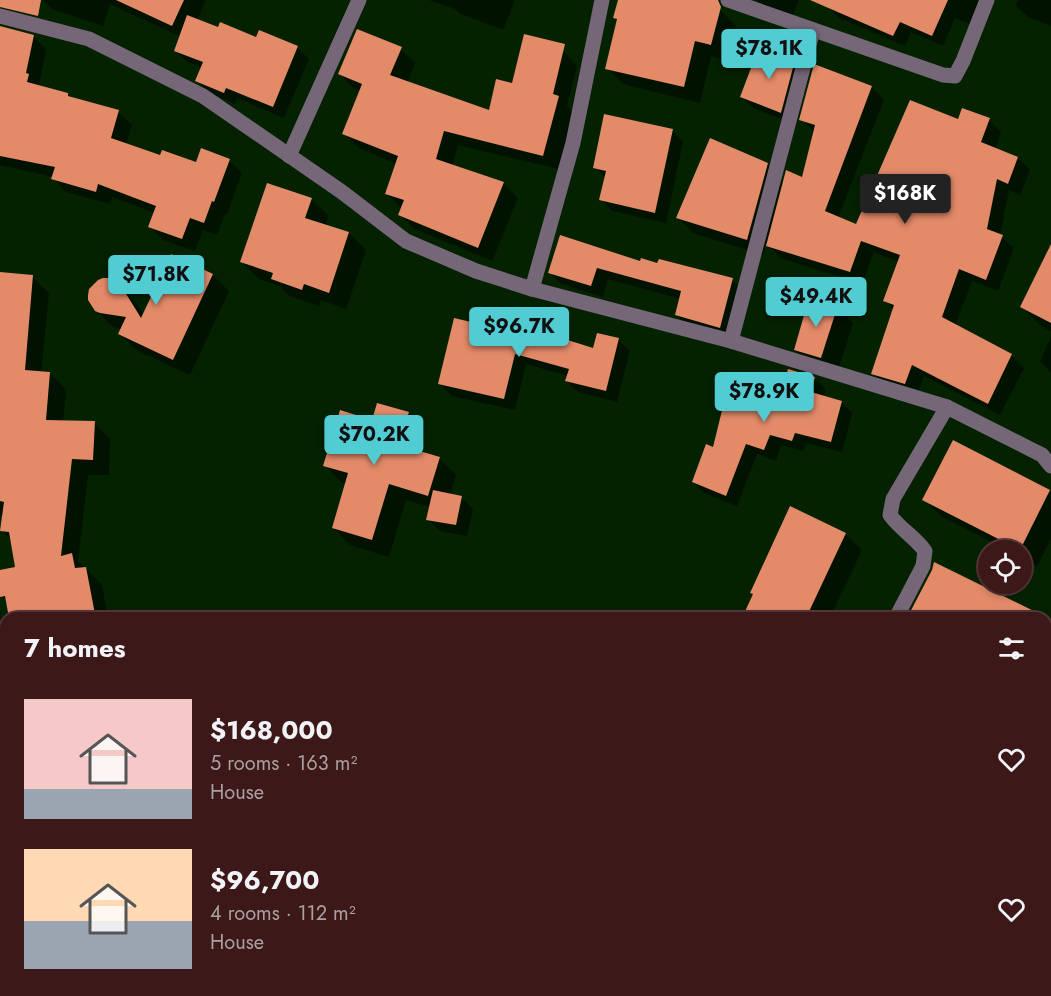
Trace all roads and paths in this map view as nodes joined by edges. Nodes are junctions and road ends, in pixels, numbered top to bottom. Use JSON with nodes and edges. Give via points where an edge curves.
{"nodes":[{"id":1,"x":359,"y":0,"type":"edge"},
{"id":2,"x":602,"y":0,"type":"edge"},
{"id":3,"x":728,"y":0,"type":"edge"},
{"id":4,"x":987,"y":0,"type":"edge"},
{"id":5,"x":0,"y":16,"type":"edge"},
{"id":6,"x":813,"y":30,"type":"junction"},
{"id":7,"x":289,"y":156,"type":"junction"},
{"id":8,"x":532,"y":289,"type":"junction"},
{"id":9,"x":731,"y":341,"type":"junction"},
{"id":10,"x":947,"y":407,"type":"junction"},
{"id":11,"x":1051,"y":466,"type":"edge"},
{"id":12,"x":899,"y":612,"type":"edge"}],
"edges":[{"from":1,"to":7,"type":"street"},
{"from":2,"to":8,"type":"street","via":[[573,143]]},
{"from":3,"to":6,"type":"street"},
{"from":4,"to":6,"type":"street","via":[[955,76]]},
{"from":5,"to":7,"type":"street","via":[[88,39],[203,96]]},
{"from":6,"to":9,"type":"street"},
{"from":7,"to":8,"type":"street","via":[[406,240],[476,271]]},
{"from":8,"to":9,"type":"street"},
{"from":9,"to":10,"type":"street"},
{"from":10,"to":11,"type":"street","via":[[1042,455]]},
{"from":10,"to":12,"type":"street","via":[[893,499],[890,515],[925,552],[923,566]]}]}
